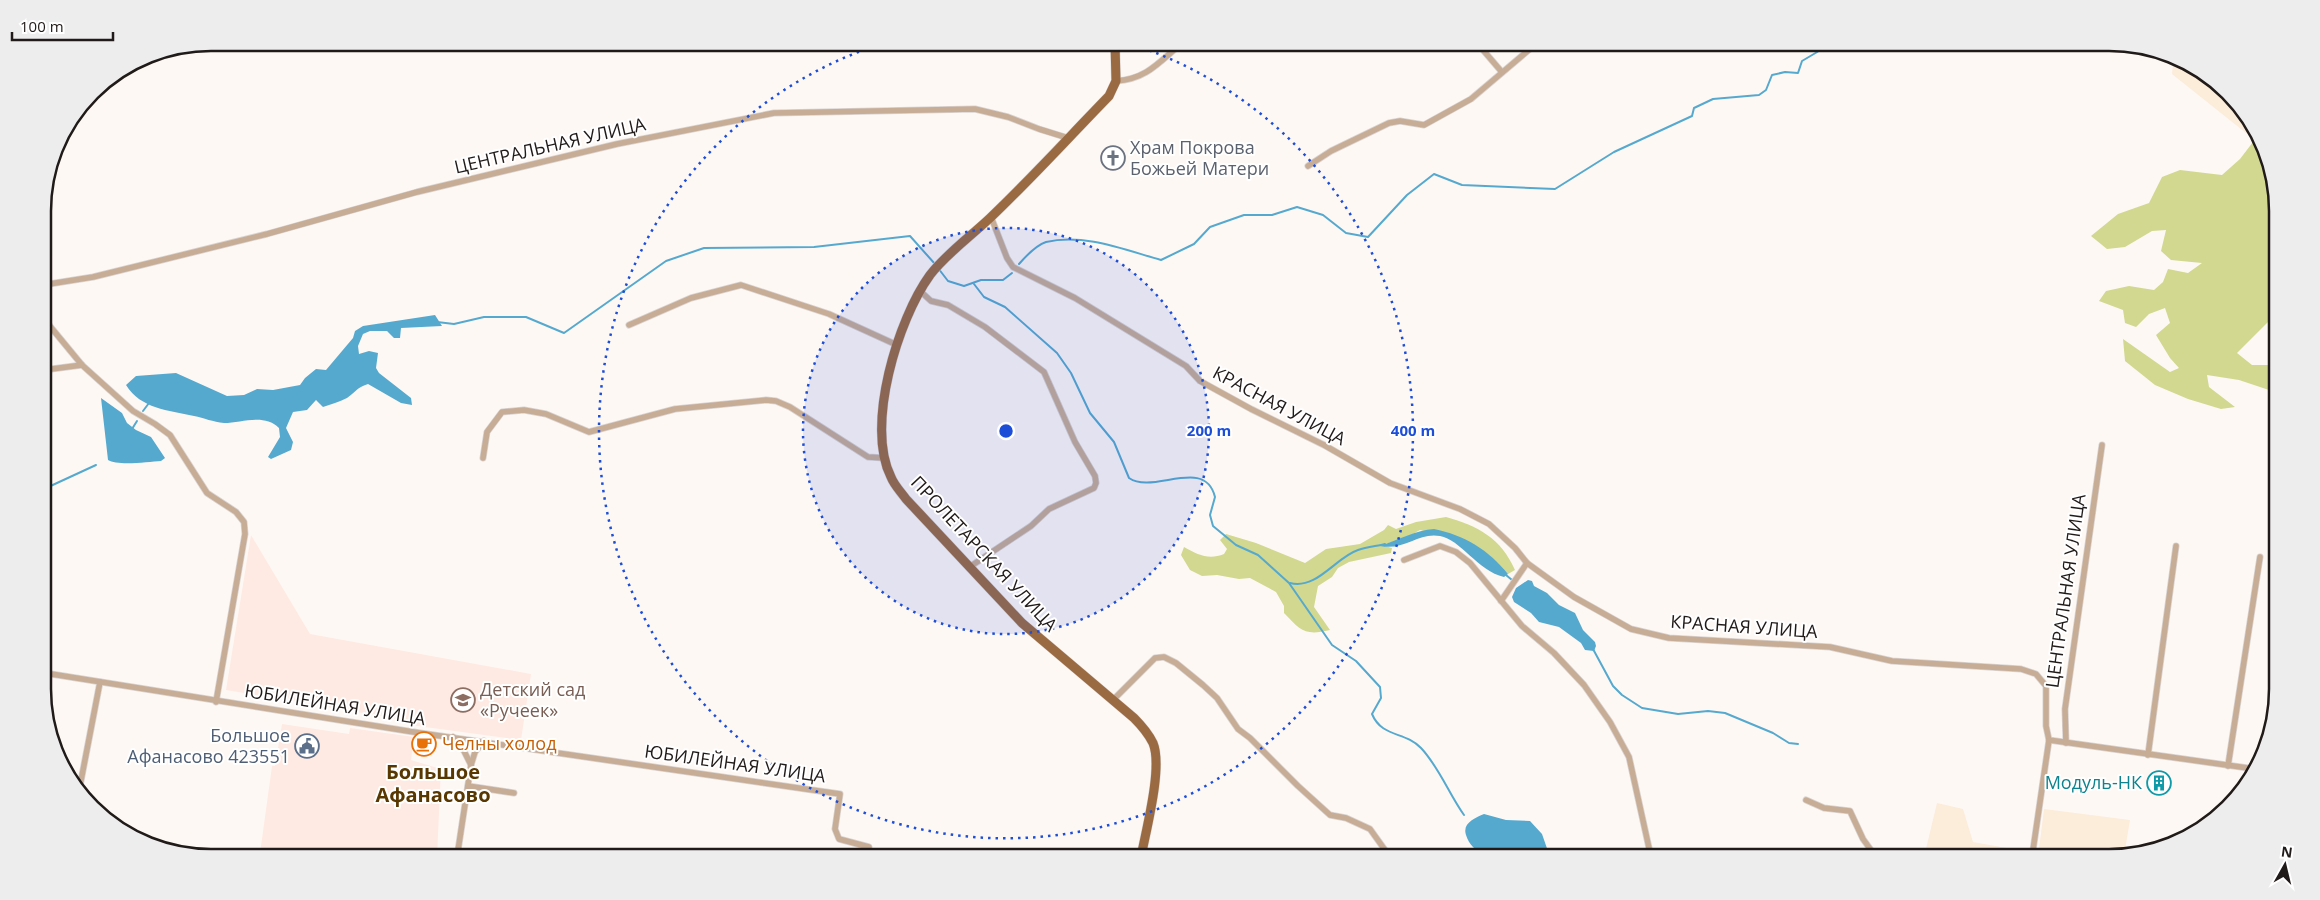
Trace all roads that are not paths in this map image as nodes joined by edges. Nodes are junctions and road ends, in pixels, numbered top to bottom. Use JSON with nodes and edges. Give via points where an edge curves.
{"nodes":[{"id":1,"x":1115,"y":51,"type":"edge"},
{"id":2,"x":1171,"y":51,"type":"edge"},
{"id":3,"x":1485,"y":51,"type":"edge"},
{"id":4,"x":1526,"y":51,"type":"edge"},
{"id":5,"x":1502,"y":71,"type":"junction"},
{"id":6,"x":1116,"y":81,"type":"junction"},
{"id":7,"x":1068,"y":138,"type":"junction"},
{"id":8,"x":1308,"y":166,"type":"dead end"},
{"id":9,"x":991,"y":217,"type":"junction"},
{"id":10,"x":52,"y":284,"type":"edge"},
{"id":11,"x":919,"y":290,"type":"junction"},
{"id":12,"x":629,"y":325,"type":"dead end"},
{"id":13,"x":52,"y":331,"type":"edge"},
{"id":14,"x":897,"y":345,"type":"junction"},
{"id":15,"x":73,"y":355,"type":"junction"},
{"id":16,"x":82,"y":365,"type":"junction"},
{"id":17,"x":65,"y":368,"type":"junction"},
{"id":18,"x":52,"y":369,"type":"edge"},
{"id":19,"x":2102,"y":445,"type":"dead end"},
{"id":20,"x":483,"y":458,"type":"dead end"},
{"id":21,"x":885,"y":458,"type":"junction"},
{"id":22,"x":2176,"y":546,"type":"dead end"},
{"id":23,"x":2260,"y":557,"type":"dead end"},
{"id":24,"x":1404,"y":560,"type":"dead end"},
{"id":25,"x":1527,"y":563,"type":"junction"},
{"id":26,"x":971,"y":566,"type":"junction"},
{"id":27,"x":1501,"y":601,"type":"junction"},
{"id":28,"x":1978,"y":667,"type":"joint"},
{"id":29,"x":51,"y":674,"type":"edge"},
{"id":30,"x":100,"y":682,"type":"junction"},
{"id":31,"x":1113,"y":700,"type":"junction"},
{"id":32,"x":216,"y":702,"type":"junction"},
{"id":33,"x":453,"y":738,"type":"junction"},
{"id":34,"x":2049,"y":740,"type":"junction"},
{"id":35,"x":484,"y":741,"type":"junction"},
{"id":36,"x":2066,"y":742,"type":"junction"},
{"id":37,"x":2148,"y":755,"type":"junction"},
{"id":38,"x":471,"y":764,"type":"junction"},
{"id":39,"x":2228,"y":766,"type":"junction"},
{"id":40,"x":2247,"y":768,"type":"edge"},
{"id":41,"x":82,"y":782,"type":"edge"},
{"id":42,"x":468,"y":786,"type":"junction"},
{"id":43,"x":514,"y":793,"type":"dead end"},
{"id":44,"x":1806,"y":800,"type":"dead end"},
{"id":45,"x":1384,"y":848,"type":"edge"},
{"id":46,"x":1649,"y":848,"type":"edge"},
{"id":47,"x":1870,"y":848,"type":"edge"},
{"id":48,"x":2033,"y":848,"type":"edge"},
{"id":49,"x":458,"y":849,"type":"edge"},
{"id":50,"x":869,"y":849,"type":"edge"},
{"id":51,"x":1142,"y":849,"type":"edge"}],
"edges":[{"from":1,"to":6,"type":"main road"},
{"from":2,"to":6,"type":"street","via":[[1142,76]]},
{"from":3,"to":5,"type":"street"},
{"from":4,"to":5,"type":"street"},
{"from":5,"to":8,"type":"street","via":[[1471,99],[1424,125],[1400,121],[1389,123]]},
{"from":6,"to":7,"type":"main road","name":"ПРОЛЕТАРСКАЯ УЛИЦА","via":[[1109,96]]},
{"from":7,"to":9,"type":"main road","name":"ПРОЛЕТАРСКАЯ УЛИЦА"},
{"from":7,"to":10,"type":"street","name":"ЦЕНТРАЛЬНАЯ УЛИЦА","via":[[975,109],[774,113],[617,144],[418,192],[267,234],[93,277]]},
{"from":9,"to":11,"type":"main road","name":"ПРОЛЕТАРСКАЯ УЛИЦА","via":[[932,273]]},
{"from":9,"to":25,"type":"street","name":"КРАСНАЯ УЛИЦА","via":[[1013,267],[1075,298],[1186,366],[1200,381],[1251,409],[1324,445],[1390,483],[1460,509],[1489,524]]},
{"from":11,"to":14,"type":"main road","name":"ПРОЛЕТАРСКАЯ УЛИЦА"},
{"from":11,"to":26,"type":"street","via":[[931,301],[948,305],[985,327],[1044,372],[1075,442],[1095,476],[1094,488],[1049,509],[1031,526]]},
{"from":12,"to":14,"type":"street","via":[[691,298],[740,285],[829,314]]},
{"from":13,"to":15,"type":"street"},
{"from":14,"to":21,"type":"main road","name":"ПРОЛЕТАРСКАЯ УЛИЦА","via":[[884,402]]},
{"from":15,"to":16,"type":"street"},
{"from":15,"to":17,"type":"street"},
{"from":16,"to":17,"type":"street"},
{"from":16,"to":32,"type":"street","via":[[133,411],[170,435],[207,493],[236,512],[244,522]]},
{"from":17,"to":18,"type":"street"},
{"from":19,"to":36,"type":"street","name":"ЦЕНТРАЛЬНАЯ УЛИЦА","via":[[2065,709]]},
{"from":20,"to":21,"type":"street","via":[[487,432],[502,412],[524,410],[546,414],[589,432],[675,409],[766,400],[776,400],[790,407],[868,457]]},
{"from":21,"to":26,"type":"main road","name":"ПРОЛЕТАРСКАЯ УЛИЦА","via":[[890,477],[906,499]]},
{"from":22,"to":37,"type":"street"},
{"from":23,"to":39,"type":"street"},
{"from":24,"to":27,"type":"street","via":[[1440,546],[1456,552],[1482,575]]},
{"from":25,"to":27,"type":"street"},
{"from":25,"to":28,"type":"street","name":"КРАСНАЯ УЛИЦА","via":[[1574,597],[1631,629],[1669,638],[1830,647],[1892,661]]},
{"from":26,"to":31,"type":"main road","name":"ПРОЛЕТАРСКАЯ УЛИЦА","via":[[1022,624]]},
{"from":27,"to":46,"type":"street","via":[[1522,626],[1554,653],[1584,685],[1610,722],[1628,757]]},
{"from":28,"to":34,"type":"street","name":"ЦЕНТРАЛЬНАЯ УЛИЦА","via":[[2021,669],[2036,674],[2046,686]]},
{"from":29,"to":30,"type":"street","name":"ЮБИЛЕЙНАЯ УЛИЦА"},
{"from":30,"to":32,"type":"street","name":"ЮБИЛЕЙНАЯ УЛИЦА"},
{"from":30,"to":41,"type":"street"},
{"from":31,"to":45,"type":"street","via":[[1155,658],[1164,657],[1176,663],[1217,698],[1238,729],[1330,815],[1370,828]]},
{"from":31,"to":51,"type":"main road","name":"ПРОЛЕТАРСКАЯ УЛИЦА","via":[[1146,731],[1154,744],[1156,760]]},
{"from":32,"to":33,"type":"street","name":"ЮБИЛЕЙНАЯ УЛИЦА"},
{"from":33,"to":35,"type":"street","name":"ЮБИЛЕЙНАЯ УЛИЦА"},
{"from":33,"to":38,"type":"street"},
{"from":34,"to":36,"type":"street"},
{"from":34,"to":48,"type":"street","name":"ЦЕНТРАЛЬНАЯ УЛИЦА"},
{"from":35,"to":38,"type":"street"},
{"from":35,"to":50,"type":"street","name":"ЮБИЛЕЙНАЯ УЛИЦА","via":[[840,794],[835,829],[840,839]]},
{"from":36,"to":37,"type":"street"},
{"from":37,"to":39,"type":"street"},
{"from":38,"to":42,"type":"street"},
{"from":39,"to":40,"type":"street"},
{"from":42,"to":43,"type":"street"},
{"from":42,"to":49,"type":"street"},
{"from":44,"to":47,"type":"street","via":[[1850,812]]}]}
